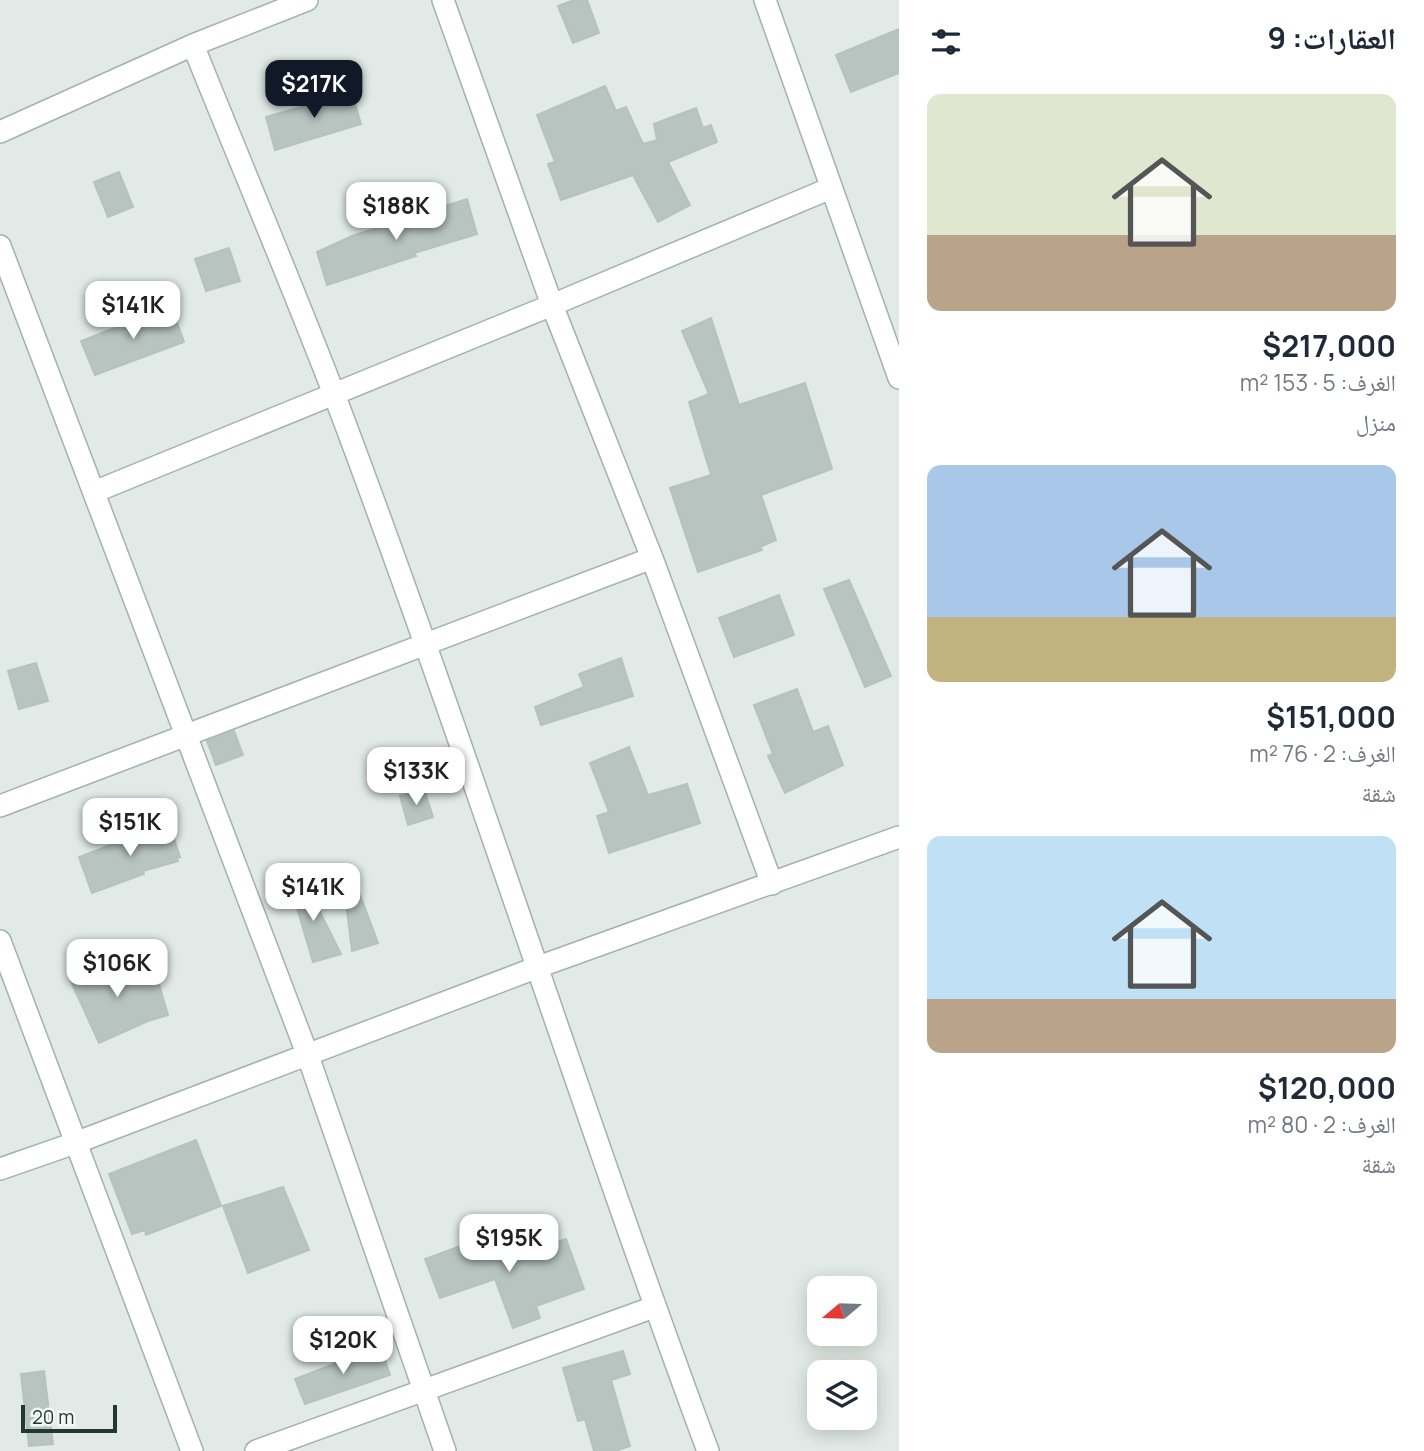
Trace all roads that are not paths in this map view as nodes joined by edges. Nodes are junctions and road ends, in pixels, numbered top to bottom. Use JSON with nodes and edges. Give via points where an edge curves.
{"nodes":[{"id":1,"x":307,"y":0,"type":"edge"},
{"id":2,"x":443,"y":0,"type":"edge"},
{"id":3,"x":765,"y":0,"type":"edge"},
{"id":4,"x":193,"y":46,"type":"junction"},
{"id":5,"x":0,"y":132,"type":"edge"},
{"id":6,"x":831,"y":188,"type":"junction"},
{"id":7,"x":0,"y":246,"type":"edge"},
{"id":8,"x":552,"y":305,"type":"junction"},
{"id":9,"x":899,"y":378,"type":"edge"},
{"id":10,"x":333,"y":394,"type":"junction"},
{"id":11,"x":94,"y":492,"type":"junction"},
{"id":12,"x":652,"y":558,"type":"junction"},
{"id":13,"x":424,"y":645,"type":"junction"},
{"id":14,"x":184,"y":735,"type":"junction"},
{"id":15,"x":0,"y":806,"type":"edge"},
{"id":16,"x":899,"y":836,"type":"edge"},
{"id":17,"x":772,"y":884,"type":"junction"},
{"id":18,"x":0,"y":941,"type":"edge"},
{"id":19,"x":538,"y":967,"type":"junction"},
{"id":20,"x":307,"y":1056,"type":"junction"},
{"id":21,"x":75,"y":1143,"type":"junction"},
{"id":22,"x":0,"y":1169,"type":"edge"},
{"id":23,"x":654,"y":1307,"type":"junction"},
{"id":24,"x":423,"y":1391,"type":"junction"},
{"id":25,"x":192,"y":1451,"type":"edge"},
{"id":26,"x":256,"y":1451,"type":"edge"},
{"id":27,"x":445,"y":1451,"type":"edge"},
{"id":28,"x":708,"y":1451,"type":"edge"}],
"edges":[{"from":1,"to":4,"type":"street"},
{"from":2,"to":8,"type":"street"},
{"from":3,"to":6,"type":"street"},
{"from":4,"to":5,"type":"street"},
{"from":4,"to":10,"type":"street"},
{"from":6,"to":8,"type":"street"},
{"from":6,"to":9,"type":"street"},
{"from":7,"to":11,"type":"street"},
{"from":8,"to":10,"type":"street"},
{"from":8,"to":12,"type":"street"},
{"from":10,"to":11,"type":"street"},
{"from":10,"to":13,"type":"street"},
{"from":11,"to":14,"type":"street"},
{"from":12,"to":13,"type":"street"},
{"from":12,"to":17,"type":"street"},
{"from":13,"to":14,"type":"street"},
{"from":13,"to":19,"type":"street"},
{"from":14,"to":15,"type":"street"},
{"from":14,"to":20,"type":"street"},
{"from":16,"to":17,"type":"street"},
{"from":17,"to":19,"type":"street"},
{"from":18,"to":21,"type":"street"},
{"from":19,"to":20,"type":"street"},
{"from":19,"to":23,"type":"street"},
{"from":20,"to":21,"type":"street"},
{"from":20,"to":24,"type":"street"},
{"from":21,"to":22,"type":"street"},
{"from":21,"to":25,"type":"street"},
{"from":23,"to":24,"type":"street"},
{"from":23,"to":28,"type":"street"},
{"from":24,"to":26,"type":"street"},
{"from":24,"to":27,"type":"street"}]}
